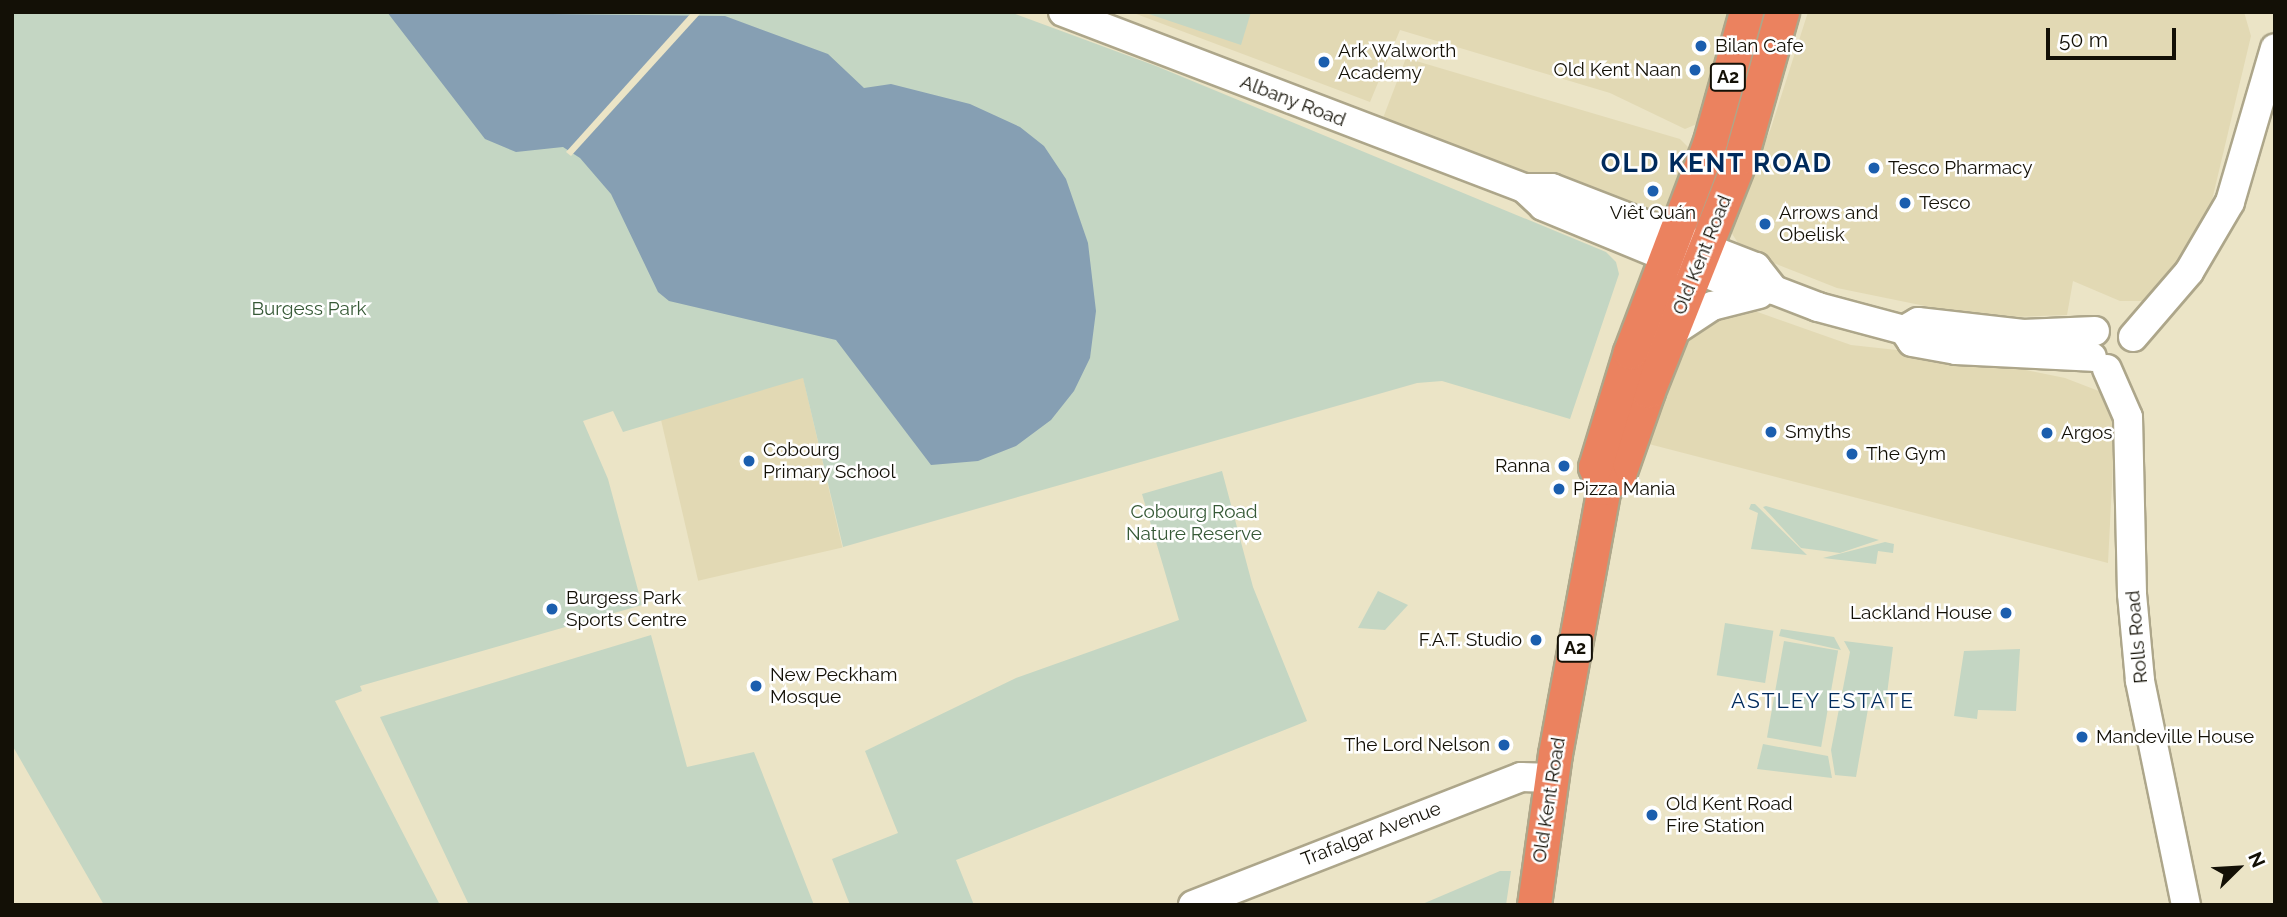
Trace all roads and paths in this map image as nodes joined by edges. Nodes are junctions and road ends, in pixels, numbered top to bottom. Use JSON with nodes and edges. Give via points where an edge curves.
{"nodes":[{"id":1,"x":1062,"y":12,"type":"edge"},
{"id":2,"x":1746,"y":12,"type":"edge"},
{"id":3,"x":1782,"y":12,"type":"edge"},
{"id":4,"x":2275,"y":48,"type":"edge"},
{"id":5,"x":1685,"y":254,"type":"junction"},
{"id":6,"x":1766,"y":292,"type":"junction"},
{"id":7,"x":1671,"y":333,"type":"junction"},
{"id":8,"x":2133,"y":337,"type":"junction"},
{"id":9,"x":2098,"y":353,"type":"junction"},
{"id":10,"x":1604,"y":488,"type":"junction"},
{"id":11,"x":1552,"y":778,"type":"junction"},
{"id":12,"x":1193,"y":905,"type":"edge"},
{"id":13,"x":1534,"y":905,"type":"edge"},
{"id":14,"x":2186,"y":905,"type":"edge"}],
"edges":[{"from":1,"to":5,"type":"main road","name":"Albany Road","via":[[1524,188],[1543,206]]},
{"from":2,"to":5,"type":"highway","name":"Old Kent Road","number":"A2"},
{"from":3,"to":5,"type":"highway","name":"Old Kent Road","number":"A2","via":[[1745,146]]},
{"from":4,"to":8,"type":"main road","via":[[2230,202],[2189,272]]},
{"from":5,"to":6,"type":"main road","name":"Albany Road","via":[[1756,267]]},
{"from":5,"to":7,"type":"highway","name":"Old Kent Road","number":"A2"},
{"from":5,"to":10,"type":"highway","name":"Old Kent Road","number":"A2","via":[[1630,352],[1595,467]]},
{"from":6,"to":7,"type":"main road","via":[[1712,306]]},
{"from":6,"to":9,"type":"main road","via":[[1904,330],[1912,342],[1956,350]]},
{"from":7,"to":10,"type":"highway","name":"Old Kent Road","number":"A2","via":[[1619,474]]},
{"from":8,"to":9,"type":"main road","via":[[2113,324]]},
{"from":8,"to":9,"type":"main road","via":[[2130,361]]},
{"from":9,"to":14,"type":"main road","name":"Rolls Road","via":[[2128,417],[2132,594],[2140,681]]},
{"from":10,"to":11,"type":"highway","name":"Old Kent Road","number":"A2"},
{"from":11,"to":12,"type":"main road","name":"Trafalgar Avenue","via":[[1529,774]]},
{"from":11,"to":13,"type":"highway","name":"Old Kent Road","number":"A2"}]}
